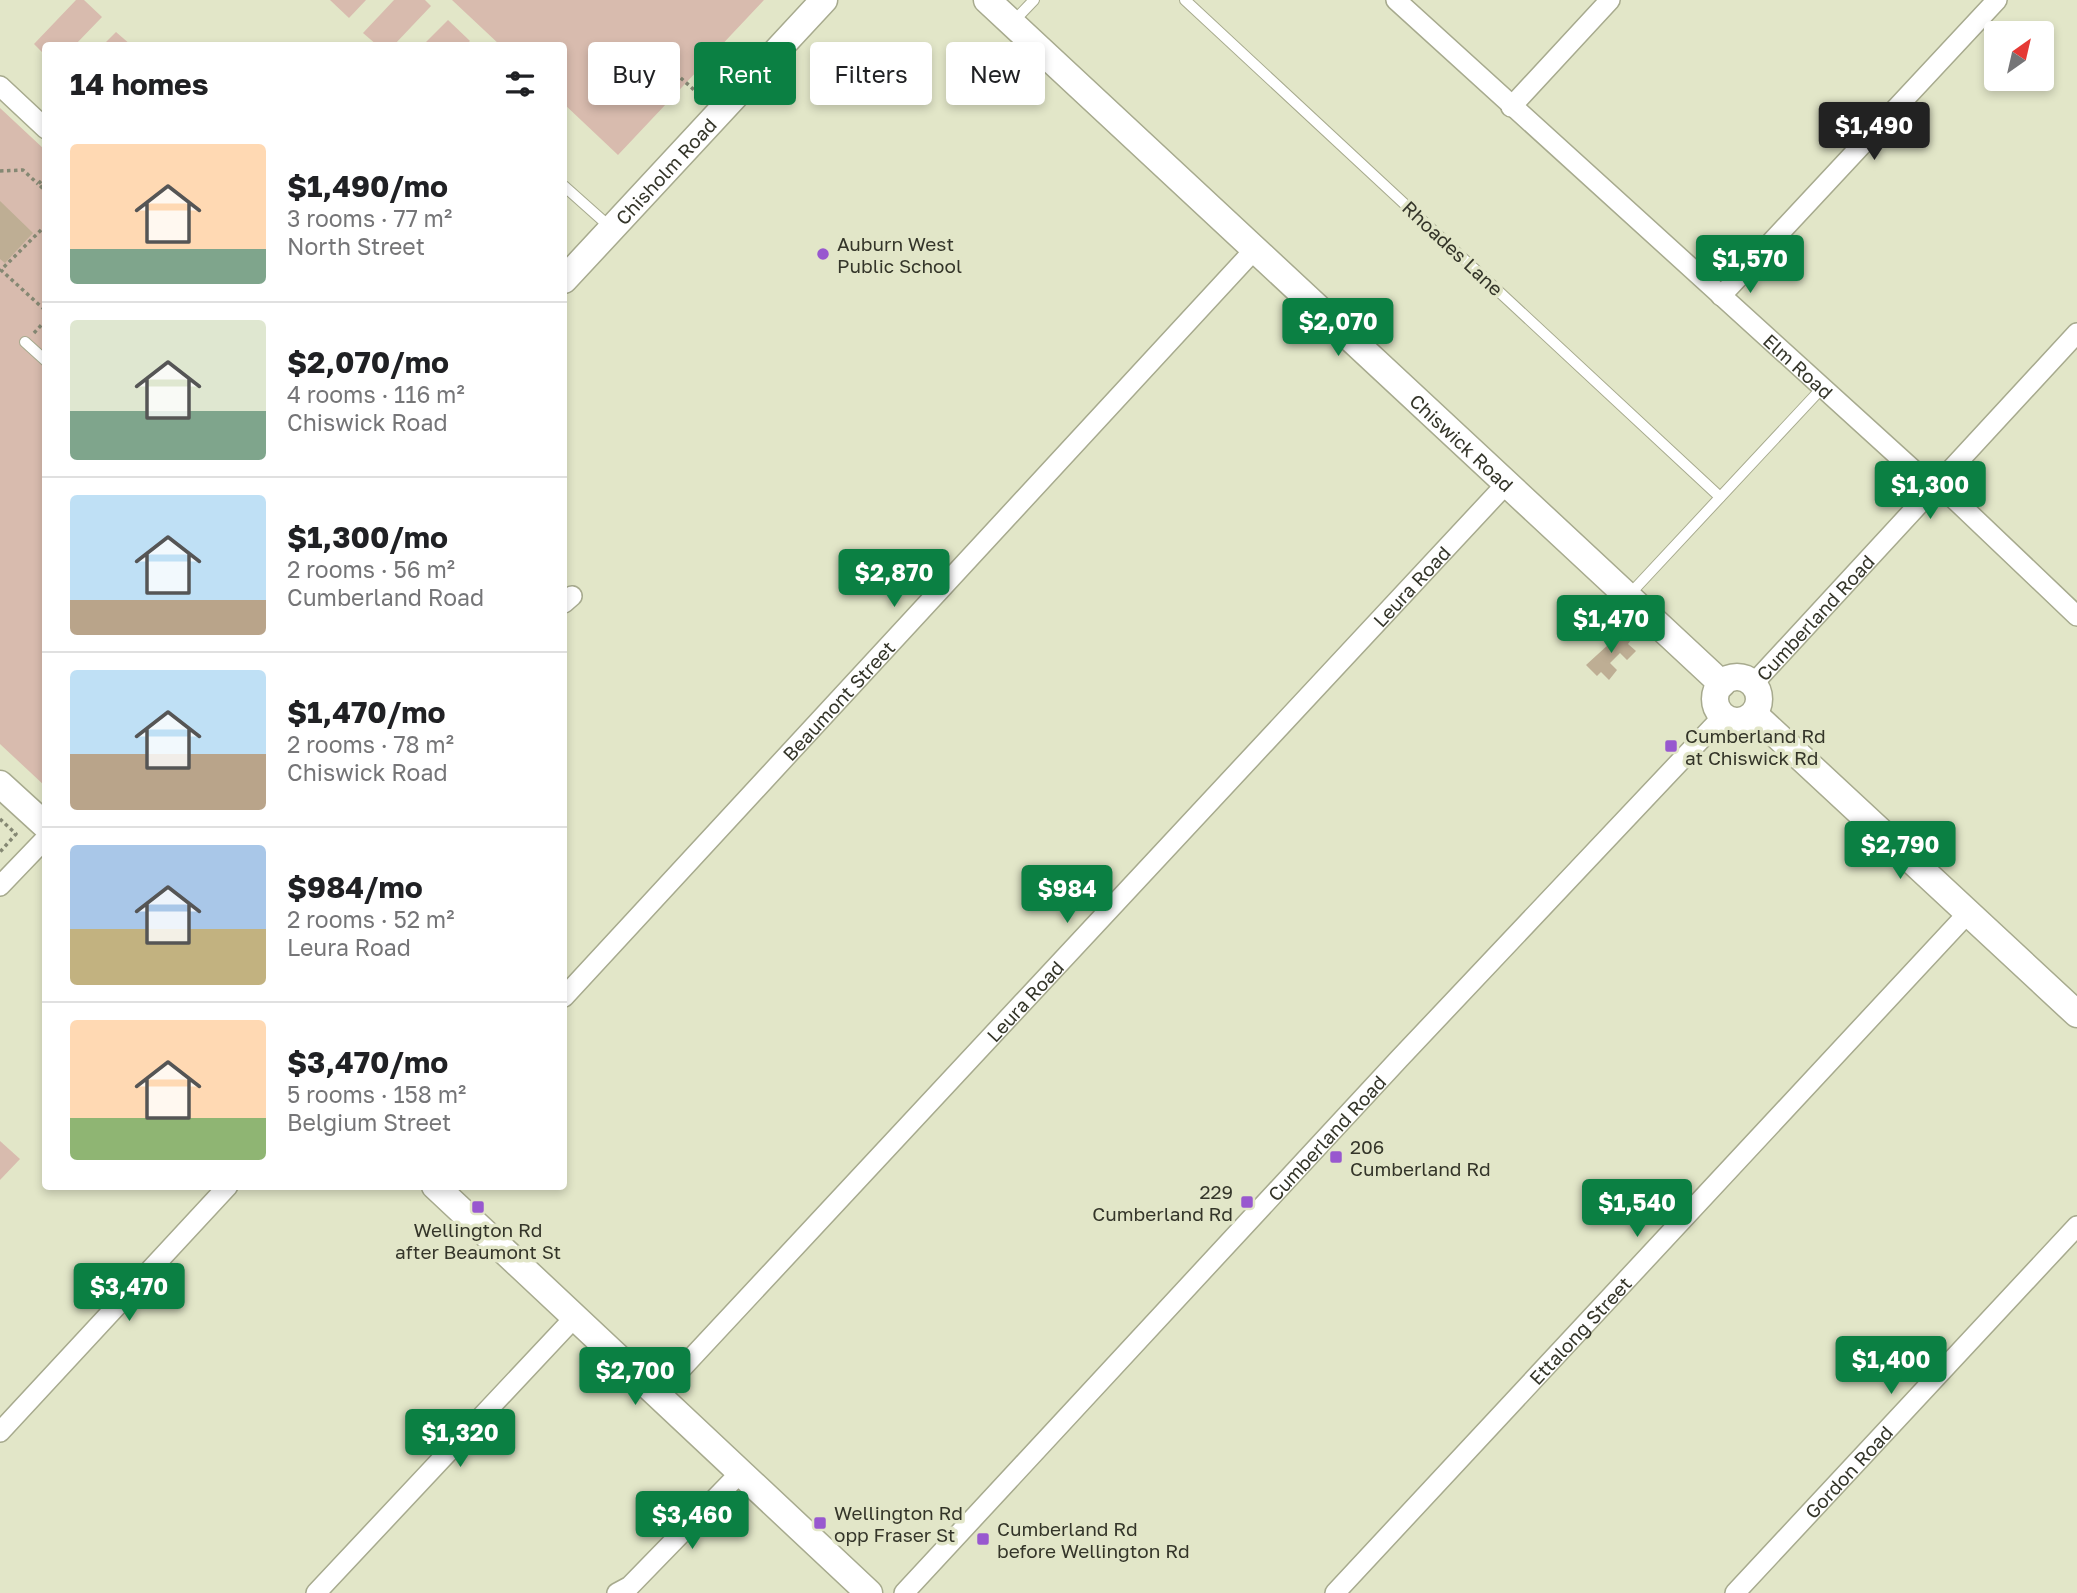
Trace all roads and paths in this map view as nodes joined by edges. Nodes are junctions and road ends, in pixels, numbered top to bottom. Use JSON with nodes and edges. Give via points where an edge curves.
{"nodes":[{"id":1,"x":824,"y":0,"type":"edge"},
{"id":2,"x":987,"y":0,"type":"edge"},
{"id":3,"x":1034,"y":0,"type":"edge"},
{"id":4,"x":1185,"y":0,"type":"edge"},
{"id":5,"x":1396,"y":0,"type":"edge"},
{"id":6,"x":1610,"y":0,"type":"edge"},
{"id":7,"x":1997,"y":0,"type":"edge"},
{"id":8,"x":1012,"y":24,"type":"junction"},
{"id":9,"x":680,"y":77,"type":"edge"},
{"id":10,"x":0,"y":86,"type":"edge"},
{"id":11,"x":694,"y":90,"type":"edge"},
{"id":12,"x":1511,"y":107,"type":"junction"},
{"id":13,"x":42,"y":125,"type":"edge"},
{"id":14,"x":0,"y":171,"type":"edge"},
{"id":15,"x":42,"y":180,"type":"edge"},
{"id":16,"x":38,"y":184,"type":"junction"},
{"id":17,"x":42,"y":188,"type":"edge"},
{"id":18,"x":567,"y":189,"type":"edge"},
{"id":19,"x":611,"y":228,"type":"junction"},
{"id":20,"x":42,"y":229,"type":"edge"},
{"id":21,"x":1255,"y":248,"type":"junction"},
{"id":22,"x":2,"y":266,"type":"edge"},
{"id":23,"x":570,"y":268,"type":"edge"},
{"id":24,"x":1721,"y":296,"type":"junction"},
{"id":25,"x":42,"y":307,"type":"edge"},
{"id":26,"x":2077,"y":333,"type":"edge"},
{"id":27,"x":25,"y":342,"type":"dead end"},
{"id":28,"x":42,"y":357,"type":"edge"},
{"id":29,"x":1822,"y":388,"type":"junction"},
{"id":30,"x":1507,"y":483,"type":"junction"},
{"id":31,"x":1935,"y":486,"type":"junction"},
{"id":32,"x":1720,"y":497,"type":"junction"},
{"id":33,"x":1628,"y":596,"type":"junction"},
{"id":34,"x":2077,"y":616,"type":"edge"},
{"id":35,"x":1722,"y":684,"type":"junction"},
{"id":36,"x":1753,"y":684,"type":"junction"},
{"id":37,"x":1754,"y":714,"type":"junction"},
{"id":38,"x":1723,"y":716,"type":"junction"},
{"id":39,"x":0,"y":784,"type":"edge"},
{"id":40,"x":0,"y":820,"type":"edge"},
{"id":41,"x":42,"y":822,"type":"edge"},
{"id":42,"x":42,"y":842,"type":"edge"},
{"id":43,"x":0,"y":852,"type":"edge"},
{"id":44,"x":0,"y":886,"type":"edge"},
{"id":45,"x":1968,"y":913,"type":"junction"},
{"id":46,"x":567,"y":994,"type":"edge"},
{"id":47,"x":2077,"y":1014,"type":"edge"},
{"id":48,"x":224,"y":1190,"type":"edge"},
{"id":49,"x":439,"y":1190,"type":"edge"},
{"id":50,"x":2077,"y":1226,"type":"edge"},
{"id":51,"x":573,"y":1318,"type":"junction"},
{"id":52,"x":657,"y":1395,"type":"junction"},
{"id":53,"x":0,"y":1432,"type":"edge"},
{"id":54,"x":740,"y":1473,"type":"junction"},
{"id":55,"x":316,"y":1593,"type":"edge"},
{"id":56,"x":617,"y":1593,"type":"edge"},
{"id":57,"x":869,"y":1593,"type":"edge"},
{"id":58,"x":904,"y":1593,"type":"edge"},
{"id":59,"x":1335,"y":1593,"type":"edge"},
{"id":60,"x":1735,"y":1593,"type":"edge"}],
"edges":[{"from":1,"to":19,"type":"street","name":"Chisholm Road"},
{"from":2,"to":8,"type":"street","name":"Chiswick Road"},
{"from":3,"to":8,"type":"lane"},
{"from":4,"to":32,"type":"lane","name":"Rhoades Lane"},
{"from":5,"to":12,"type":"street","name":"Elm Road"},
{"from":6,"to":12,"type":"street"},
{"from":7,"to":24,"type":"street"},
{"from":8,"to":21,"type":"street","name":"Chiswick Road"},
{"from":9,"to":11,"type":"path"},
{"from":10,"to":13,"type":"street"},
{"from":12,"to":24,"type":"street","name":"Elm Road"},
{"from":14,"to":16,"type":"path","via":[[23,170]]},
{"from":15,"to":16,"type":"path"},
{"from":16,"to":17,"type":"path"},
{"from":18,"to":19,"type":"lane"},
{"from":19,"to":23,"type":"street","name":"Chisholm Road"},
{"from":20,"to":22,"type":"path"},
{"from":21,"to":30,"type":"street","name":"Chiswick Road"},
{"from":21,"to":46,"type":"street","name":"Beaumont Street"},
{"from":22,"to":25,"type":"path"},
{"from":24,"to":29,"type":"street","name":"Elm Road"},
{"from":26,"to":31,"type":"street","name":"Cumberland Road"},
{"from":27,"to":28,"type":"lane"},
{"from":29,"to":31,"type":"street","name":"Elm Road"},
{"from":29,"to":32,"type":"lane"},
{"from":30,"to":33,"type":"street","name":"Chiswick Road"},
{"from":30,"to":52,"type":"street","name":"Leura Road"},
{"from":31,"to":34,"type":"street","name":"Elm Road"},
{"from":31,"to":36,"type":"street","name":"Cumberland Road"},
{"from":32,"to":33,"type":"lane"},
{"from":33,"to":35,"type":"street","name":"Chiswick Road"},
{"from":35,"to":36,"type":"street","via":[[1734,677]]},
{"from":35,"to":38,"type":"street","via":[[1715,696]]},
{"from":36,"to":37,"type":"street","via":[[1759,702]]},
{"from":37,"to":38,"type":"street","via":[[1736,721]]},
{"from":37,"to":45,"type":"street"},
{"from":38,"to":58,"type":"street","name":"Cumberland Road"},
{"from":39,"to":41,"type":"street"},
{"from":40,"to":43,"type":"path","via":[[16,834]]},
{"from":42,"to":44,"type":"street"},
{"from":45,"to":47,"type":"street"},
{"from":45,"to":59,"type":"street","name":"Ettalong Street"},
{"from":48,"to":53,"type":"street"},
{"from":49,"to":51,"type":"street"},
{"from":50,"to":60,"type":"street","name":"Gordon Road"},
{"from":51,"to":52,"type":"street"},
{"from":51,"to":55,"type":"street"},
{"from":52,"to":54,"type":"street"},
{"from":54,"to":56,"type":"street","via":[[630,1586]]},
{"from":54,"to":57,"type":"street"}]}
